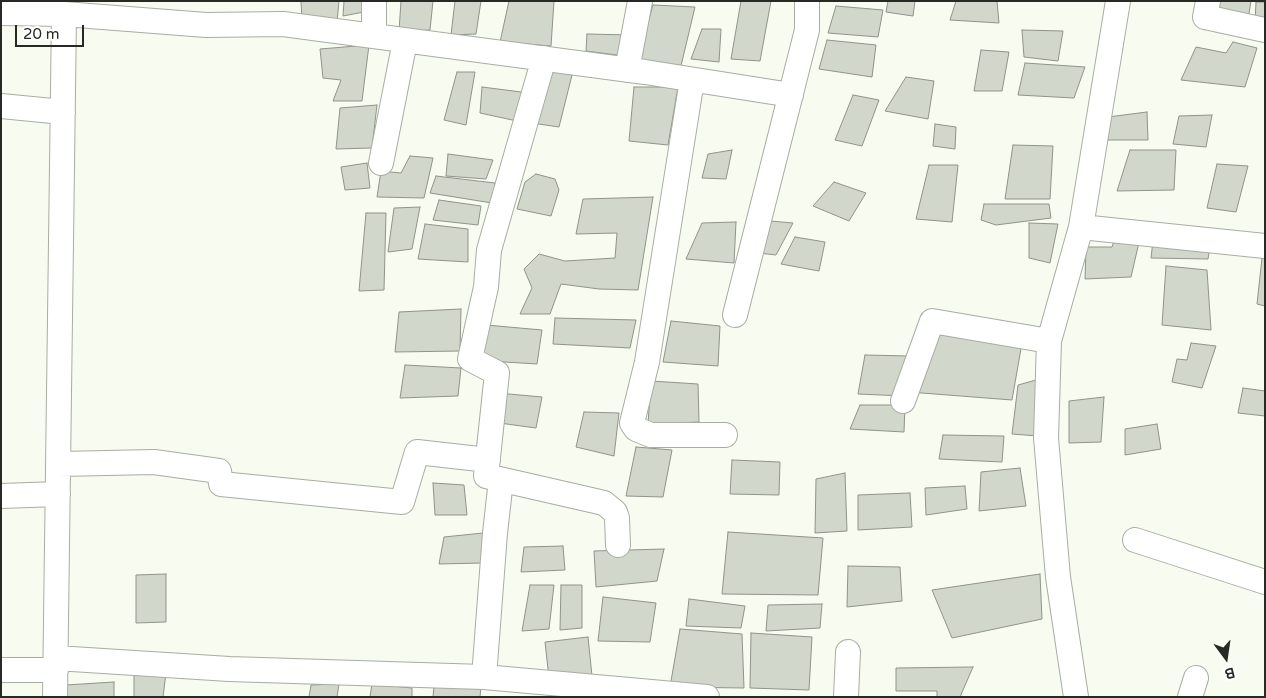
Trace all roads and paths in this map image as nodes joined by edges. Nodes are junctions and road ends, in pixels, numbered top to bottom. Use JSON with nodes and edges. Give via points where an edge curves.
{"nodes":[{"id":1,"x":374,"y":1,"type":"edge"},
{"id":2,"x":640,"y":1,"type":"edge"},
{"id":3,"x":807,"y":1,"type":"edge"},
{"id":4,"x":1118,"y":1,"type":"edge"},
{"id":5,"x":1208,"y":1,"type":"edge"},
{"id":6,"x":55,"y":10,"type":"edge"},
{"id":7,"x":1,"y":13,"type":"edge"},
{"id":8,"x":1265,"y":30,"type":"edge"},
{"id":9,"x":374,"y":36,"type":"junction"},
{"id":10,"x":405,"y":41,"type":"junction"},
{"id":11,"x":544,"y":58,"type":"junction"},
{"id":12,"x":628,"y":70,"type":"junction"},
{"id":13,"x":692,"y":80,"type":"junction"},
{"id":14,"x":791,"y":95,"type":"junction"},
{"id":15,"x":1,"y":106,"type":"edge"},
{"id":16,"x":63,"y":112,"type":"junction"},
{"id":17,"x":381,"y":163,"type":"dead end"},
{"id":18,"x":1081,"y":227,"type":"junction"},
{"id":19,"x":1265,"y":246,"type":"edge"},
{"id":20,"x":735,"y":315,"type":"dead end"},
{"id":21,"x":1049,"y":341,"type":"junction"},
{"id":22,"x":903,"y":401,"type":"dead end"},
{"id":23,"x":725,"y":435,"type":"dead end"},
{"id":24,"x":488,"y":460,"type":"junction"},
{"id":25,"x":59,"y":464,"type":"junction"},
{"id":26,"x":501,"y":480,"type":"junction"},
{"id":27,"x":58,"y":494,"type":"junction"},
{"id":28,"x":1,"y":496,"type":"edge"},
{"id":29,"x":1135,"y":540,"type":"dead end"},
{"id":30,"x":618,"y":546,"type":"dead end"},
{"id":31,"x":1265,"y":582,"type":"edge"},
{"id":32,"x":848,"y":652,"type":"dead end"},
{"id":33,"x":56,"y":664,"type":"junction"},
{"id":34,"x":1,"y":670,"type":"edge"},
{"id":35,"x":484,"y":677,"type":"junction"},
{"id":36,"x":55,"y":697,"type":"edge"},
{"id":37,"x":707,"y":697,"type":"edge"},
{"id":38,"x":846,"y":697,"type":"edge"},
{"id":39,"x":1076,"y":697,"type":"edge"}],
"edges":[{"from":1,"to":9,"type":"street"},
{"from":2,"to":12,"type":"street"},
{"from":3,"to":14,"type":"street","via":[[807,30]]},
{"from":4,"to":18,"type":"street"},
{"from":5,"to":8,"type":"street","via":[[1205,17]]},
{"from":6,"to":7,"type":"street"},
{"from":6,"to":9,"type":"street","via":[[206,25],[283,24]]},
{"from":6,"to":16,"type":"street"},
{"from":9,"to":10,"type":"street"},
{"from":10,"to":11,"type":"street"},
{"from":10,"to":17,"type":"street"},
{"from":11,"to":12,"type":"street"},
{"from":11,"to":24,"type":"street","via":[[488,250],[486,287],[470,359],[497,374]]},
{"from":12,"to":13,"type":"street"},
{"from":13,"to":14,"type":"street"},
{"from":13,"to":23,"type":"street","via":[[647,362],[632,423],[636,429],[651,435]]},
{"from":14,"to":20,"type":"street"},
{"from":15,"to":16,"type":"street"},
{"from":16,"to":25,"type":"street"},
{"from":18,"to":19,"type":"street"},
{"from":18,"to":21,"type":"street"},
{"from":21,"to":22,"type":"street","via":[[932,321]]},
{"from":21,"to":39,"type":"street","via":[[1046,438],[1058,577]]},
{"from":24,"to":25,"type":"street","via":[[417,452],[402,502],[220,484],[219,471],[154,462]]},
{"from":24,"to":26,"type":"street","via":[[486,476]]},
{"from":25,"to":27,"type":"street"},
{"from":26,"to":30,"type":"street","via":[[604,503],[617,518]]},
{"from":26,"to":35,"type":"street"},
{"from":27,"to":28,"type":"street"},
{"from":27,"to":33,"type":"street"},
{"from":29,"to":31,"type":"street"},
{"from":32,"to":38,"type":"street"},
{"from":33,"to":34,"type":"street"},
{"from":33,"to":35,"type":"street"},
{"from":33,"to":36,"type":"street"},
{"from":35,"to":37,"type":"street"}]}
